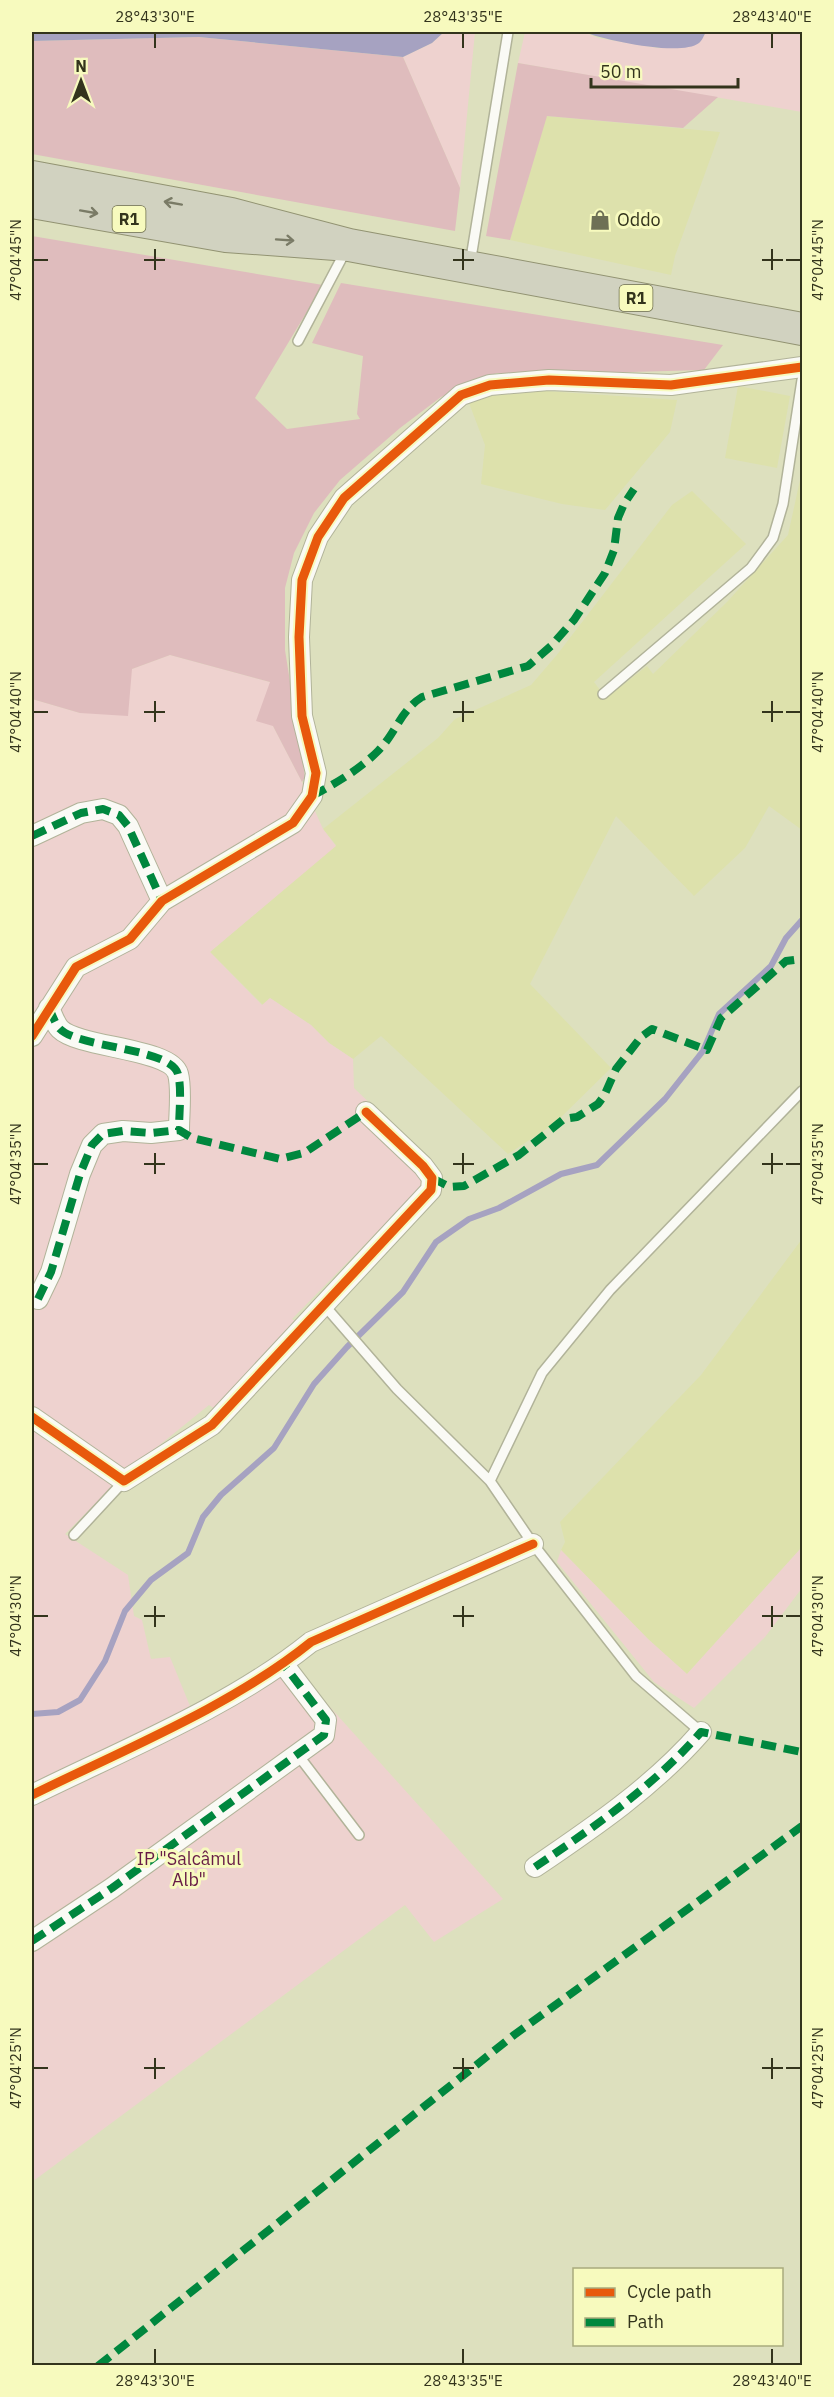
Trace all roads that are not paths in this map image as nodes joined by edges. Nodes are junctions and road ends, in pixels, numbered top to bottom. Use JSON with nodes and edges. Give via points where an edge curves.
{"nodes":[{"id":1,"x":508,"y":32,"type":"edge"},
{"id":2,"x":32,"y":177,"type":"edge"},
{"id":3,"x":32,"y":202,"type":"edge"},
{"id":4,"x":349,"y":244,"type":"junction"},
{"id":5,"x":469,"y":266,"type":"junction"},
{"id":6,"x":802,"y":329,"type":"edge"},
{"id":7,"x":298,"y":341,"type":"dead end"},
{"id":8,"x":802,"y":367,"type":"edge"},
{"id":9,"x":802,"y":380,"type":"edge"},
{"id":10,"x":603,"y":694,"type":"dead end"},
{"id":11,"x":32,"y":836,"type":"edge"},
{"id":12,"x":162,"y":901,"type":"junction"},
{"id":13,"x":49,"y":1008,"type":"junction"},
{"id":14,"x":32,"y":1036,"type":"edge"},
{"id":15,"x":802,"y":1091,"type":"edge"},
{"id":16,"x":366,"y":1112,"type":"dead end"},
{"id":17,"x":38,"y":1299,"type":"dead end"},
{"id":18,"x":324,"y":1305,"type":"junction"},
{"id":19,"x":32,"y":1417,"type":"edge"},
{"id":20,"x":124,"y":1481,"type":"junction"},
{"id":21,"x":490,"y":1481,"type":"junction"},
{"id":22,"x":74,"y":1535,"type":"dead end"},
{"id":23,"x":533,"y":1544,"type":"junction"},
{"id":24,"x":284,"y":1665,"type":"junction"},
{"id":25,"x":700,"y":1732,"type":"joint"},
{"id":26,"x":298,"y":1755,"type":"junction"},
{"id":27,"x":32,"y":1795,"type":"edge"},
{"id":28,"x":359,"y":1835,"type":"dead end"},
{"id":29,"x":535,"y":1867,"type":"dead end"},
{"id":30,"x":32,"y":1941,"type":"edge"}],
"edges":[{"from":1,"to":5,"type":"lane"},
{"from":4,"to":2,"type":"highway","one_way":true,"via":[[231,214]]},
{"from":3,"to":4,"type":"highway","number":"R1","one_way":true,"via":[[226,236]]},
{"from":4,"to":5,"type":"highway"},
{"from":4,"to":7,"type":"lane"},
{"from":5,"to":6,"type":"highway","number":"R1"},
{"from":8,"to":12,"type":"street","via":[[670,385],[549,380],[490,385],[461,395],[344,498],[318,537],[302,580],[302,716],[316,773],[312,796],[293,823]]},
{"from":9,"to":10,"type":"lane","via":[[783,504],[773,538],[751,568]]},
{"from":11,"to":12,"type":"street","via":[[81,813],[103,809],[119,815],[128,826]]},
{"from":12,"to":13,"type":"street","via":[[130,939],[76,967]]},
{"from":13,"to":14,"type":"street"},
{"from":13,"to":17,"type":"street","via":[[60,1029],[76,1037],[172,1065],[178,1073],[179,1130],[103,1134],[92,1145],[51,1272]]},
{"from":15,"to":21,"type":"lane","via":[[610,1290],[542,1373]]},
{"from":16,"to":18,"type":"street","via":[[423,1167],[432,1178],[431,1190]]},
{"from":18,"to":20,"type":"street","via":[[212,1425]]},
{"from":18,"to":21,"type":"lane","via":[[397,1389]]},
{"from":19,"to":20,"type":"street"},
{"from":20,"to":22,"type":"lane"},
{"from":21,"to":23,"type":"lane"},
{"from":23,"to":24,"type":"street","via":[[311,1642]]},
{"from":23,"to":25,"type":"lane","via":[[636,1676]]},
{"from":24,"to":26,"type":"street","via":[[326,1720],[324,1735]]},
{"from":24,"to":27,"type":"street","via":[[181,1723]]},
{"from":25,"to":29,"type":"street","via":[[610,1817]]},
{"from":26,"to":28,"type":"lane"},
{"from":26,"to":30,"type":"street"}]}
